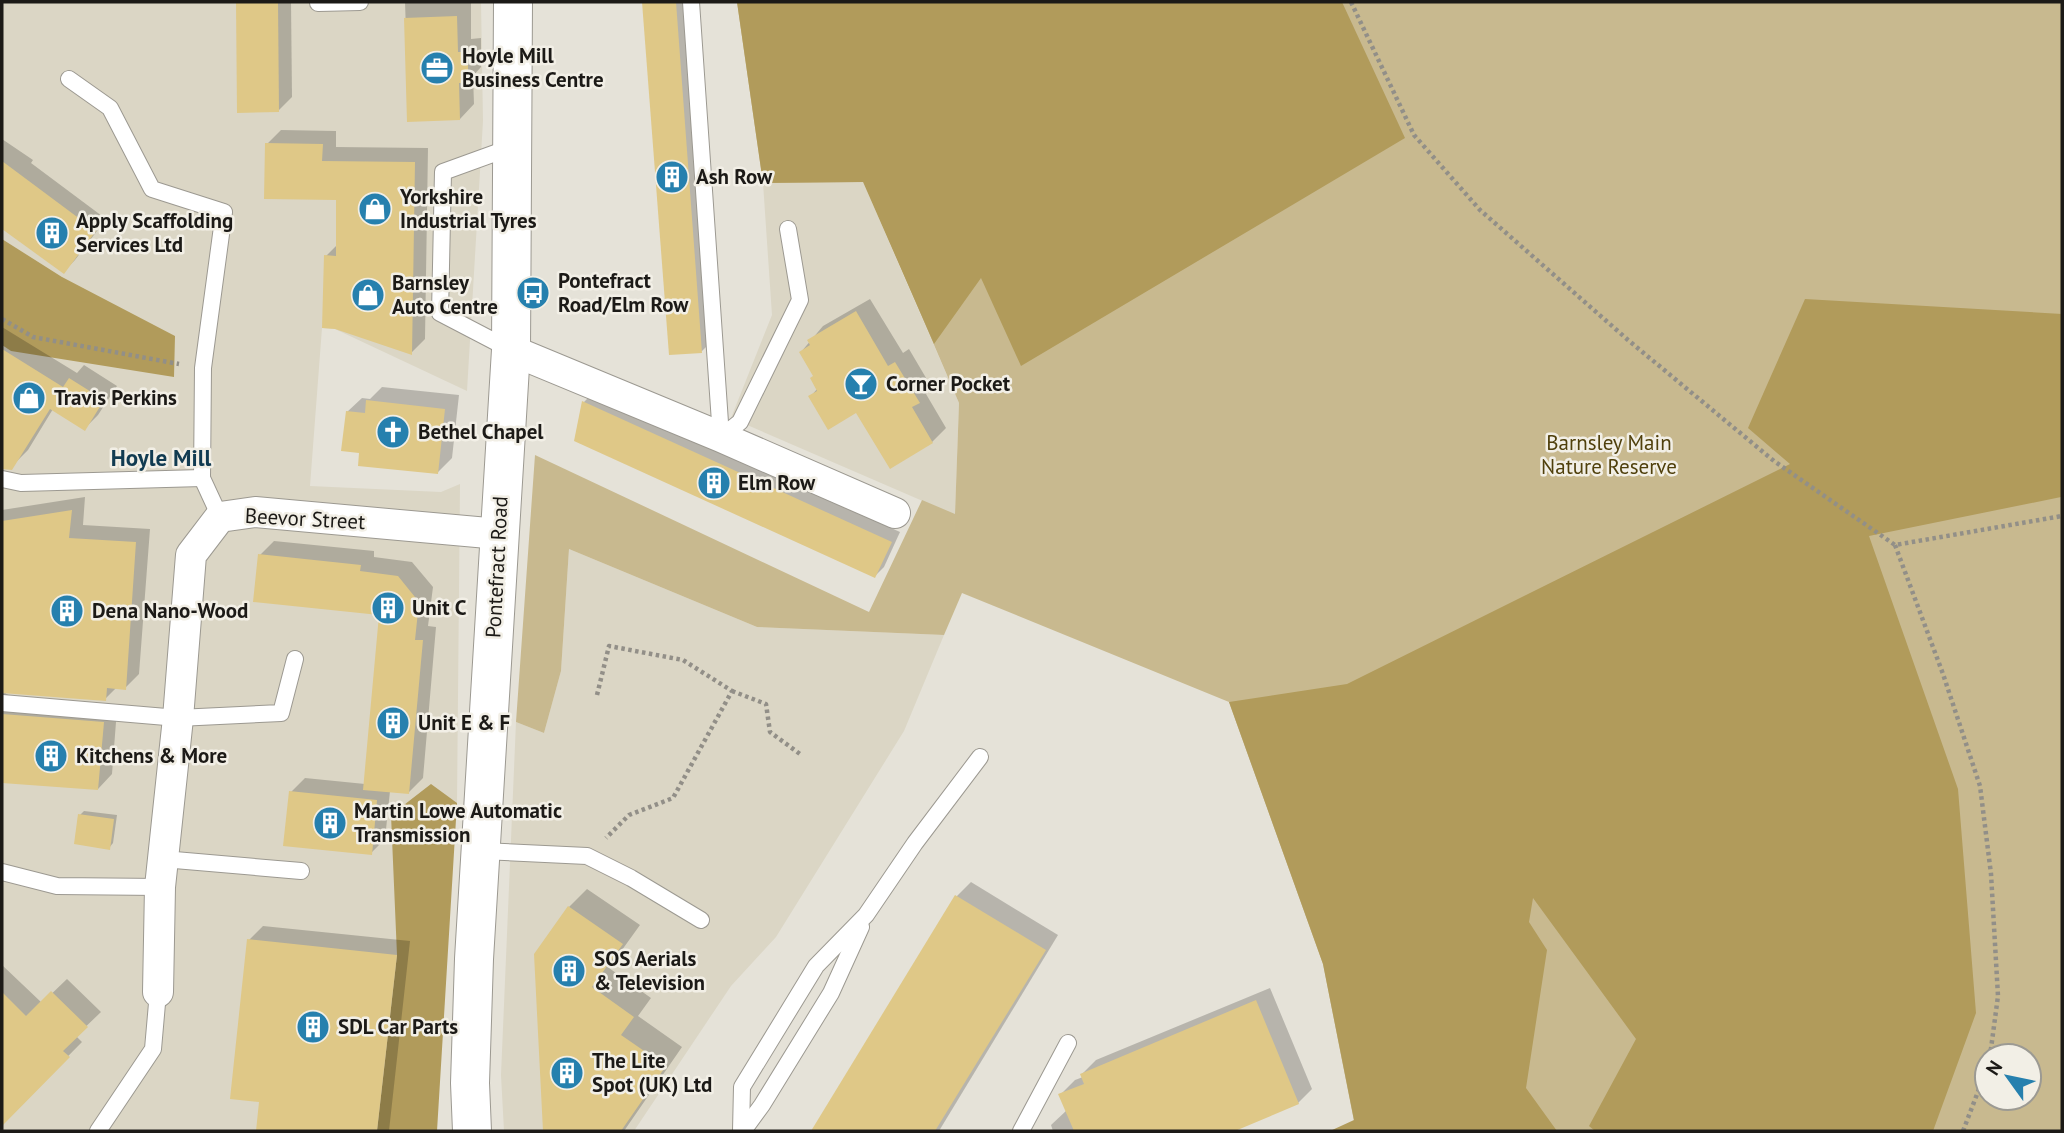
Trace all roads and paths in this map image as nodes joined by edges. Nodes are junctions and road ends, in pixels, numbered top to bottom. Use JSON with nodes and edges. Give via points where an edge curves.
{"nodes":[{"id":1,"x":360,"y":2,"type":"edge"},
{"id":2,"x":513,"y":2,"type":"edge"},
{"id":3,"x":691,"y":2,"type":"edge"},
{"id":4,"x":1352,"y":2,"type":"edge"},
{"id":5,"x":318,"y":3,"type":"edge"},
{"id":6,"x":69,"y":79,"type":"dead end"},
{"id":7,"x":513,"y":147,"type":"junction"},
{"id":8,"x":788,"y":229,"type":"dead end"},
{"id":9,"x":2,"y":319,"type":"edge"},
{"id":10,"x":511,"y":350,"type":"junction"},
{"id":11,"x":202,"y":368,"type":"junction"},
{"id":12,"x":721,"y":437,"type":"junction"},
{"id":13,"x":202,"y":478,"type":"junction"},
{"id":14,"x":2,"y":479,"type":"edge"},
{"id":15,"x":895,"y":513,"type":"dead end"},
{"id":16,"x":2062,"y":516,"type":"edge"},
{"id":17,"x":220,"y":517,"type":"junction"},
{"id":18,"x":499,"y":534,"type":"junction"},
{"id":19,"x":1895,"y":545,"type":"junction"},
{"id":20,"x":295,"y":659,"type":"dead end"},
{"id":21,"x":732,"y":691,"type":"junction"},
{"id":22,"x":597,"y":695,"type":"dead end"},
{"id":23,"x":2,"y":704,"type":"edge"},
{"id":24,"x":178,"y":718,"type":"junction"},
{"id":25,"x":800,"y":754,"type":"dead end"},
{"id":26,"x":980,"y":757,"type":"dead end"},
{"id":27,"x":482,"y":851,"type":"junction"},
{"id":28,"x":587,"y":856,"type":"junction"},
{"id":29,"x":301,"y":871,"type":"dead end"},
{"id":30,"x":2,"y":872,"type":"edge"},
{"id":31,"x":162,"y":873,"type":"junction"},
{"id":32,"x":866,"y":915,"type":"junction"},
{"id":33,"x":701,"y":920,"type":"dead end"},
{"id":34,"x":158,"y":992,"type":"joint"},
{"id":35,"x":1992,"y":1042,"type":"edge"},
{"id":36,"x":1068,"y":1043,"type":"dead end"},
{"id":37,"x":1973,"y":1105,"type":"edge"},
{"id":38,"x":98,"y":1131,"type":"edge"},
{"id":39,"x":472,"y":1131,"type":"edge"},
{"id":40,"x":742,"y":1131,"type":"edge"},
{"id":41,"x":1021,"y":1131,"type":"edge"},
{"id":42,"x":1963,"y":1131,"type":"edge"}],
"edges":[{"from":1,"to":5,"type":"lane"},
{"from":2,"to":7,"type":"highway","name":"Pontefract Road"},
{"from":3,"to":12,"type":"lane"},
{"from":4,"to":19,"type":"path","via":[[1414,135],[1480,210],[1774,461]]},
{"from":6,"to":11,"type":"lane","via":[[110,108],[152,189],[224,212]]},
{"from":7,"to":10,"type":"highway","name":"Pontefract Road"},
{"from":7,"to":10,"type":"lane","via":[[443,172],[440,313]]},
{"from":8,"to":12,"type":"lane","via":[[800,300],[740,422]]},
{"from":9,"to":11,"type":"path","via":[[33,337]]},
{"from":10,"to":12,"type":"street"},
{"from":10,"to":18,"type":"highway","name":"Pontefract Road"},
{"from":11,"to":13,"type":"lane"},
{"from":12,"to":15,"type":"street"},
{"from":13,"to":14,"type":"lane","via":[[21,483]]},
{"from":13,"to":17,"type":"lane"},
{"from":16,"to":19,"type":"path"},
{"from":17,"to":18,"type":"street","name":"Beevor Street","via":[[255,512]]},
{"from":17,"to":24,"type":"street","name":"Beevor Street","via":[[191,555]]},
{"from":18,"to":27,"type":"highway","name":"Pontefract Road"},
{"from":19,"to":35,"type":"path","via":[[1980,786],[1998,996]]},
{"from":20,"to":24,"type":"lane","via":[[281,713]]},
{"from":21,"to":22,"type":"path","via":[[683,660],[609,646]]},
{"from":21,"to":25,"type":"path","via":[[766,704],[770,732]]},
{"from":21,"to":28,"type":"path","via":[[673,798],[629,815]]},
{"from":23,"to":24,"type":"lane"},
{"from":24,"to":31,"type":"street","name":"Beevor Street"},
{"from":26,"to":32,"type":"lane"},
{"from":27,"to":28,"type":"lane"},
{"from":27,"to":39,"type":"highway","name":"Pontefract Road","via":[[473,987]]},
{"from":28,"to":33,"type":"lane"},
{"from":29,"to":31,"type":"lane"},
{"from":30,"to":31,"type":"lane","via":[[57,886]]},
{"from":31,"to":34,"type":"street","name":"Beevor Street"},
{"from":32,"to":40,"type":"lane","via":[[831,993]]},
{"from":32,"to":40,"type":"lane","via":[[816,966],[742,1087]]},
{"from":34,"to":38,"type":"lane","via":[[153,1049]]},
{"from":36,"to":41,"type":"lane"},
{"from":37,"to":42,"type":"path"}]}
